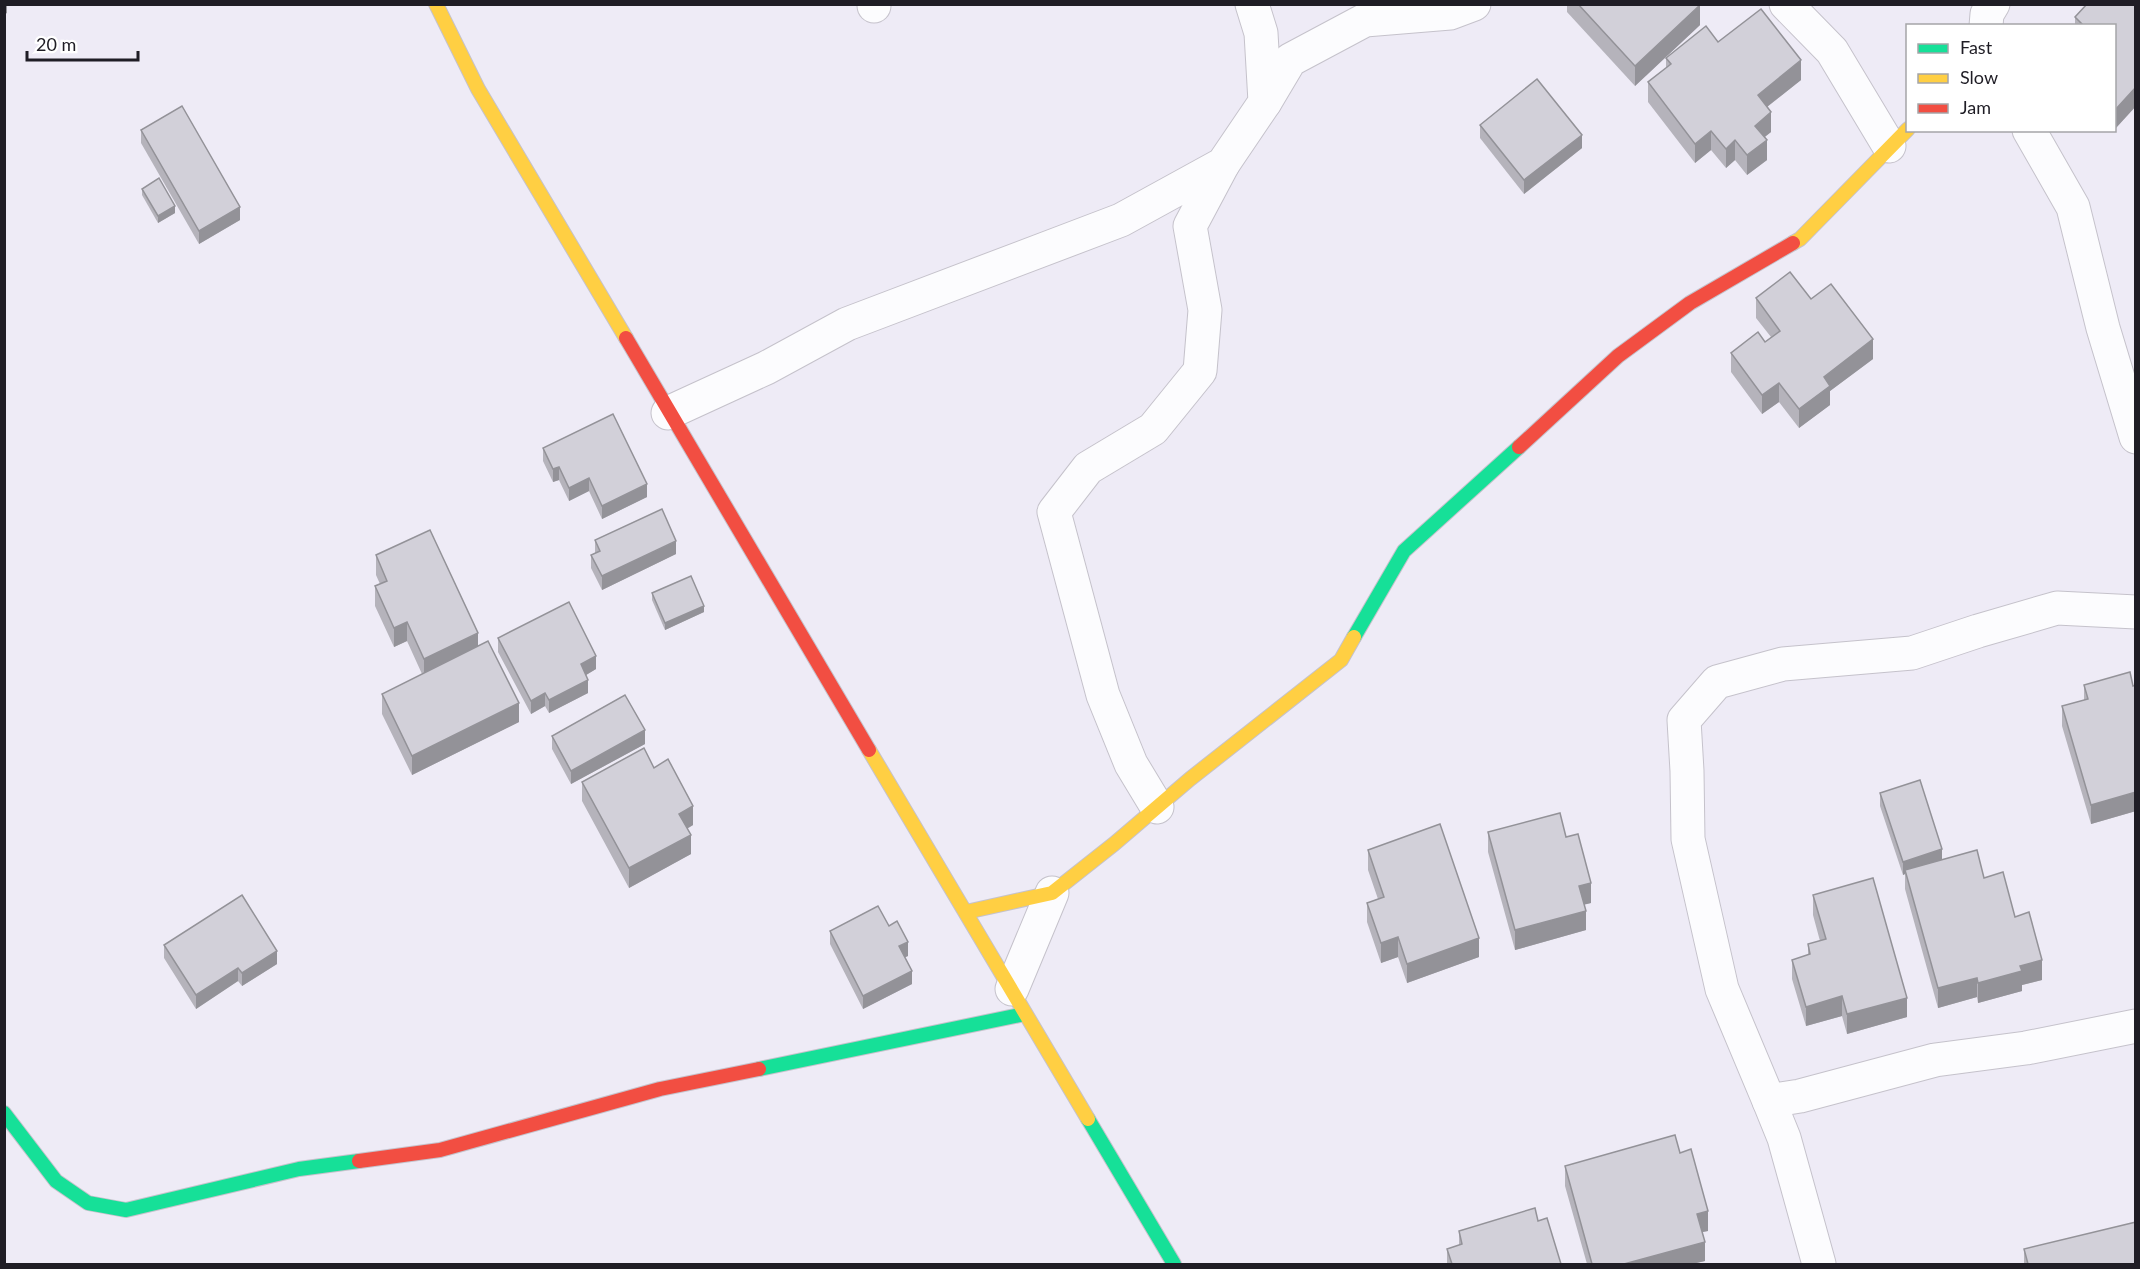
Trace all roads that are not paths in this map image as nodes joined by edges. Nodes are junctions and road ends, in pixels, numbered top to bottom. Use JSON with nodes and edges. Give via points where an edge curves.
{"nodes":[{"id":1,"x":436,"y":4,"type":"edge"},
{"id":2,"x":1252,"y":4,"type":"edge"},
{"id":3,"x":1474,"y":4,"type":"edge"},
{"id":4,"x":1786,"y":4,"type":"edge"},
{"id":5,"x":1992,"y":4,"type":"edge"},
{"id":6,"x":1986,"y":24,"type":"edge"},
{"id":7,"x":1265,"y":102,"type":"junction"},
{"id":8,"x":2030,"y":132,"type":"edge"},
{"id":9,"x":1898,"y":137,"type":"edge"},
{"id":10,"x":1223,"y":164,"type":"junction"},
{"id":11,"x":668,"y":413,"type":"junction"},
{"id":12,"x":2136,"y":437,"type":"edge"},
{"id":13,"x":2136,"y":612,"type":"edge"},
{"id":14,"x":1157,"y":807,"type":"junction"},
{"id":15,"x":1052,"y":892,"type":"junction"},
{"id":16,"x":966,"y":912,"type":"junction"},
{"id":17,"x":1019,"y":1002,"type":"junction"},
{"id":18,"x":2136,"y":1026,"type":"edge"},
{"id":19,"x":1769,"y":1101,"type":"junction"},
{"id":20,"x":4,"y":1113,"type":"edge"},
{"id":21,"x":1174,"y":1264,"type":"edge"},
{"id":22,"x":1819,"y":1264,"type":"edge"}],
"edges":[{"from":1,"to":11,"type":"street","via":[[478,89]]},
{"from":2,"to":7,"type":"street","via":[[1261,33]]},
{"from":3,"to":7,"type":"street","via":[[1450,13],[1365,20],[1290,60]]},
{"from":4,"to":9,"type":"street","via":[[1832,51]]},
{"from":5,"to":6,"type":"street"},
{"from":7,"to":10,"type":"street"},
{"from":8,"to":12,"type":"street","via":[[2073,207],[2103,328]]},
{"from":9,"to":14,"type":"street","via":[[1800,238],[1690,303],[1618,356],[1404,551],[1341,660]]},
{"from":10,"to":11,"type":"street","via":[[1120,220],[848,324],[766,368]]},
{"from":10,"to":14,"type":"street","via":[[1190,226],[1205,310],[1200,371],[1153,429],[1088,468],[1054,512],[1103,695],[1131,764]]},
{"from":11,"to":16,"type":"street"},
{"from":13,"to":19,"type":"street","via":[[2057,608],[1912,653],[1783,664],[1717,682],[1684,720],[1688,839],[1722,989]]},
{"from":14,"to":15,"type":"street"},
{"from":15,"to":16,"type":"street"},
{"from":15,"to":17,"type":"street"},
{"from":16,"to":17,"type":"street"},
{"from":17,"to":20,"type":"street","via":[[660,1089],[440,1150],[299,1169],[126,1210],[88,1203],[56,1181]]},
{"from":17,"to":21,"type":"street"},
{"from":18,"to":19,"type":"street","via":[[2026,1048],[1935,1060]]},
{"from":19,"to":22,"type":"street","via":[[1784,1138]]}]}
